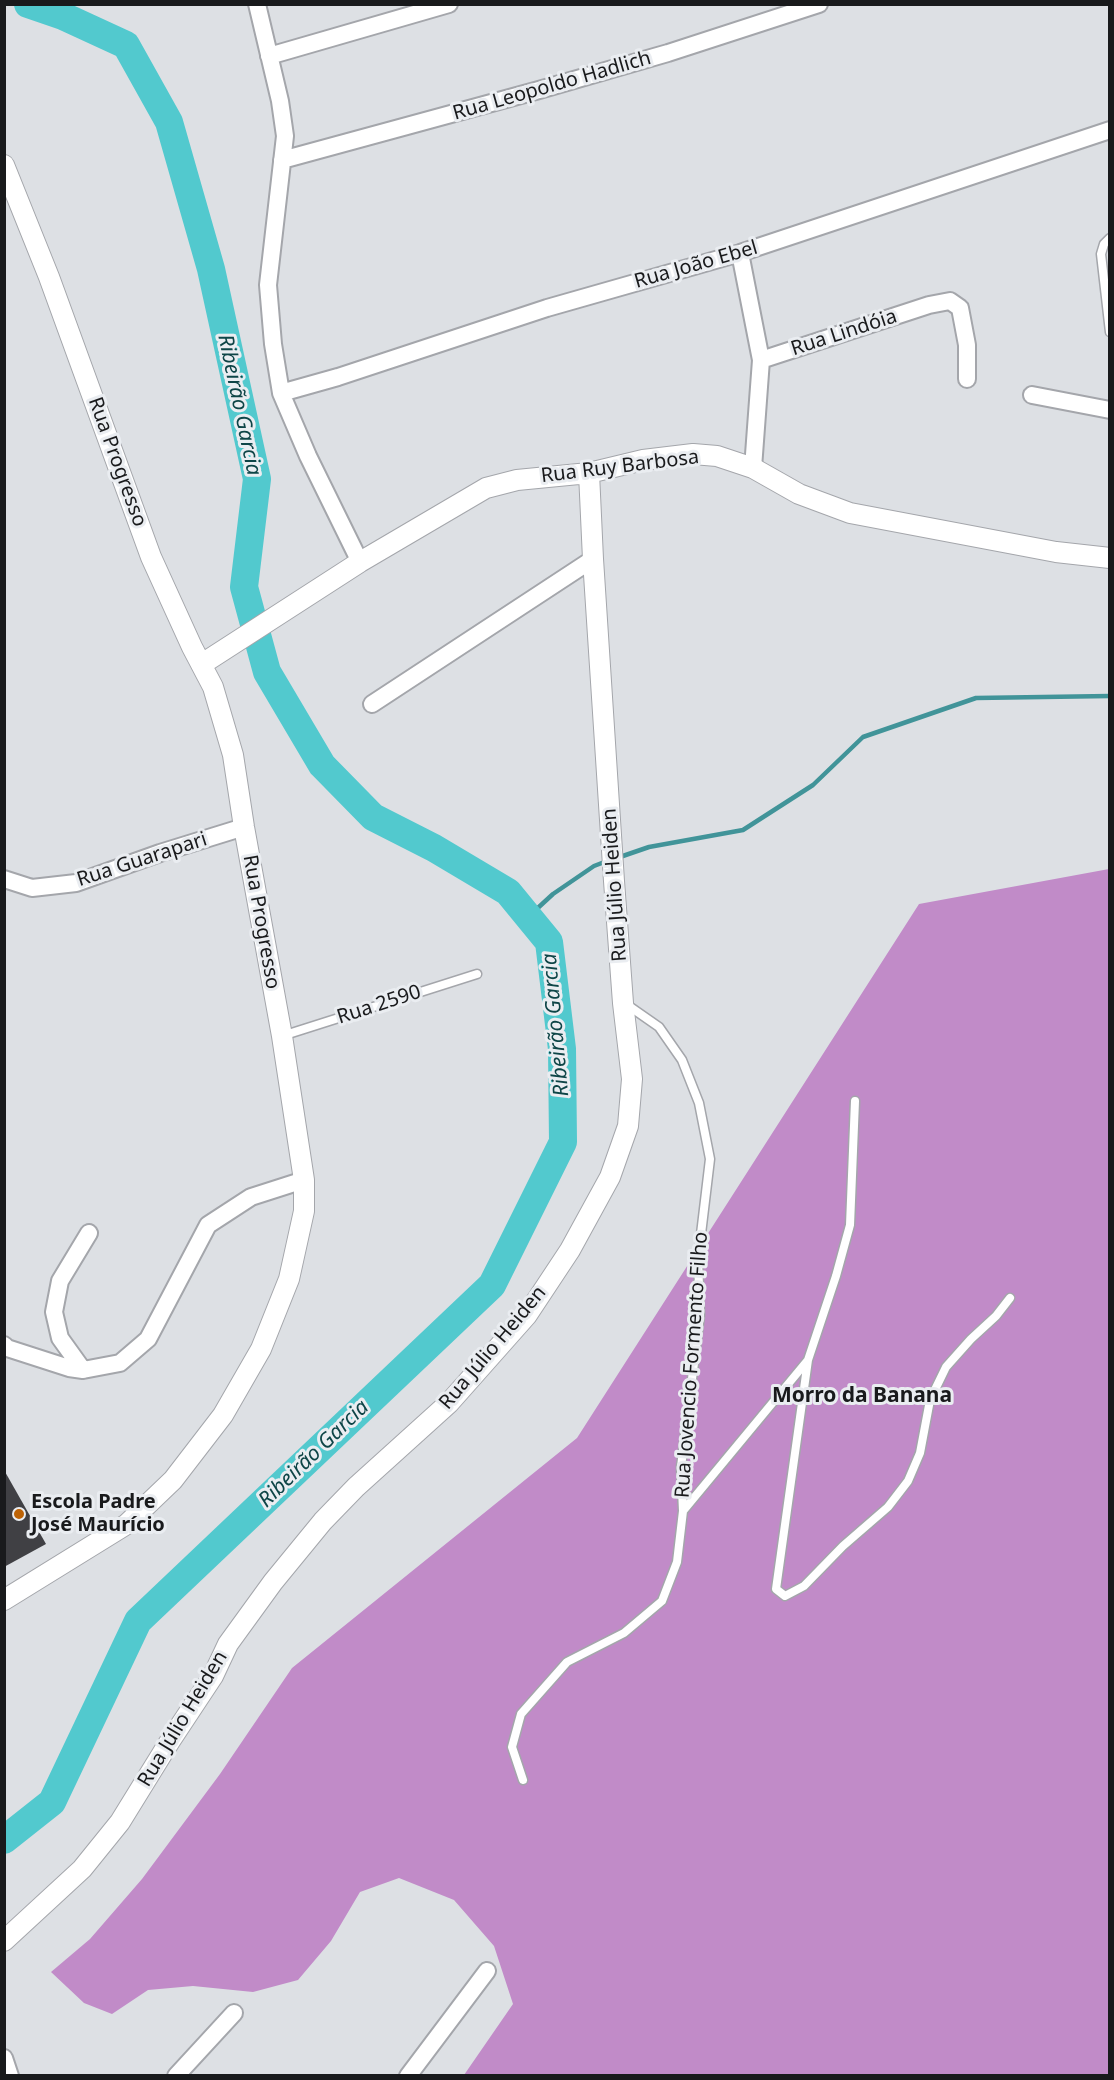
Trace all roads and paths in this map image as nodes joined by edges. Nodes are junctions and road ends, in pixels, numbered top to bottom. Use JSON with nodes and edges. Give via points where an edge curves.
{"nodes":[{"id":1,"x":257,"y":4,"type":"edge"},
{"id":2,"x":449,"y":4,"type":"edge"},
{"id":3,"x":819,"y":4,"type":"edge"},
{"id":4,"x":269,"y":56,"type":"junction"},
{"id":5,"x":1110,"y":130,"type":"edge"},
{"id":6,"x":282,"y":160,"type":"junction"},
{"id":7,"x":4,"y":165,"type":"edge"},
{"id":8,"x":1110,"y":238,"type":"edge"},
{"id":9,"x":740,"y":253,"type":"junction"},
{"id":10,"x":1110,"y":332,"type":"edge"},
{"id":11,"x":760,"y":360,"type":"junction"},
{"id":12,"x":967,"y":379,"type":"dead end"},
{"id":13,"x":281,"y":393,"type":"junction"},
{"id":14,"x":1032,"y":395,"type":"dead end"},
{"id":15,"x":1110,"y":410,"type":"edge"},
{"id":16,"x":753,"y":468,"type":"junction"},
{"id":17,"x":590,"y":473,"type":"junction"},
{"id":18,"x":1110,"y":558,"type":"edge"},
{"id":19,"x":593,"y":559,"type":"junction"},
{"id":20,"x":360,"y":562,"type":"junction"},
{"id":21,"x":202,"y":664,"type":"junction"},
{"id":22,"x":372,"y":704,"type":"dead end"},
{"id":23,"x":244,"y":827,"type":"junction"},
{"id":24,"x":4,"y":879,"type":"edge"},
{"id":25,"x":477,"y":974,"type":"dead end"},
{"id":26,"x":623,"y":1002,"type":"junction"},
{"id":27,"x":282,"y":1036,"type":"junction"},
{"id":28,"x":855,"y":1101,"type":"dead end"},
{"id":29,"x":304,"y":1180,"type":"junction"},
{"id":30,"x":89,"y":1233,"type":"dead end"},
{"id":31,"x":1010,"y":1298,"type":"dead end"},
{"id":32,"x":5,"y":1347,"type":"edge"},
{"id":33,"x":808,"y":1360,"type":"junction"},
{"id":34,"x":83,"y":1370,"type":"junction"},
{"id":35,"x":683,"y":1510,"type":"junction"},
{"id":36,"x":4,"y":1600,"type":"edge"},
{"id":37,"x":523,"y":1780,"type":"dead end"},
{"id":38,"x":4,"y":1941,"type":"edge"},
{"id":39,"x":487,"y":1971,"type":"dead end"},
{"id":40,"x":234,"y":2013,"type":"dead end"},
{"id":41,"x":4,"y":2058,"type":"edge"},
{"id":42,"x":10,"y":2076,"type":"edge"},
{"id":43,"x":176,"y":2076,"type":"edge"},
{"id":44,"x":408,"y":2076,"type":"edge"}],
"edges":[{"from":1,"to":4,"type":"street"},
{"from":2,"to":4,"type":"street"},
{"from":3,"to":6,"type":"street","name":"Rua Leopoldo Hadlich","via":[[668,53]]},
{"from":4,"to":6,"type":"street","via":[[285,136]]},
{"from":5,"to":9,"type":"street","name":"Rua João Ebel"},
{"from":6,"to":13,"type":"street","via":[[268,285]]},
{"from":7,"to":21,"type":"street","name":"Rua Progresso","via":[[151,557]]},
{"from":8,"to":10,"type":"lane","via":[[1101,254]]},
{"from":9,"to":11,"type":"street"},
{"from":9,"to":13,"type":"street","name":"Rua João Ebel","via":[[547,308]]},
{"from":11,"to":12,"type":"street","name":"Rua Lindóia","via":[[950,300],[960,308],[967,345]]},
{"from":11,"to":16,"type":"street"},
{"from":13,"to":20,"type":"street"},
{"from":14,"to":15,"type":"street"},
{"from":16,"to":17,"type":"street","name":"Rua Ruy Barbosa","via":[[717,456],[693,454],[643,460]]},
{"from":16,"to":18,"type":"street","name":"Rua Ruy Barbosa","via":[[799,494],[850,513],[1056,552]]},
{"from":17,"to":19,"type":"street","name":"Rua Júlio Heiden"},
{"from":17,"to":20,"type":"street","name":"Rua Ruy Barbosa","via":[[517,480],[486,488]]},
{"from":19,"to":22,"type":"street"},
{"from":19,"to":26,"type":"street","name":"Rua Júlio Heiden"},
{"from":20,"to":21,"type":"street","name":"Rua Ruy Barbosa"},
{"from":21,"to":23,"type":"street","name":"Rua Progresso","via":[[233,755]]},
{"from":23,"to":24,"type":"street","name":"Rua Guarapari","via":[[76,883],[32,888]]},
{"from":23,"to":27,"type":"street","name":"Rua Progresso"},
{"from":25,"to":27,"type":"lane","name":"Rua 2590"},
{"from":26,"to":35,"type":"lane","name":"Rua Jovencio Formento Filho","via":[[659,1027],[682,1060],[699,1103],[710,1159],[698,1259],[700,1315],[681,1467]]},
{"from":26,"to":38,"type":"street","name":"Rua Júlio Heiden","via":[[632,1079],[628,1126],[610,1178],[570,1250],[526,1315],[472,1378],[356,1487],[273,1582],[228,1644],[213,1676],[120,1822],[82,1869]]},
{"from":27,"to":29,"type":"street","name":"Rua Progresso"},
{"from":28,"to":33,"type":"lane","via":[[850,1225]]},
{"from":29,"to":34,"type":"street","via":[[251,1197],[208,1225],[148,1338],[120,1363]]},
{"from":29,"to":36,"type":"street","name":"Rua Progresso","via":[[304,1211],[289,1279],[261,1349],[223,1415],[173,1480],[127,1524]]},
{"from":30,"to":34,"type":"street","via":[[60,1281],[54,1312],[60,1338]]},
{"from":31,"to":33,"type":"lane","via":[[946,1367],[930,1400],[920,1453],[895,1499],[804,1586],[785,1596],[776,1589]]},
{"from":32,"to":34,"type":"street"},
{"from":33,"to":35,"type":"lane","name":"Rua Jovencio Formento Filho"},
{"from":35,"to":37,"type":"lane","via":[[677,1562],[662,1601],[624,1633],[567,1662],[521,1714],[512,1747]]},
{"from":39,"to":44,"type":"street"},
{"from":40,"to":43,"type":"street"},
{"from":41,"to":42,"type":"street"}]}
